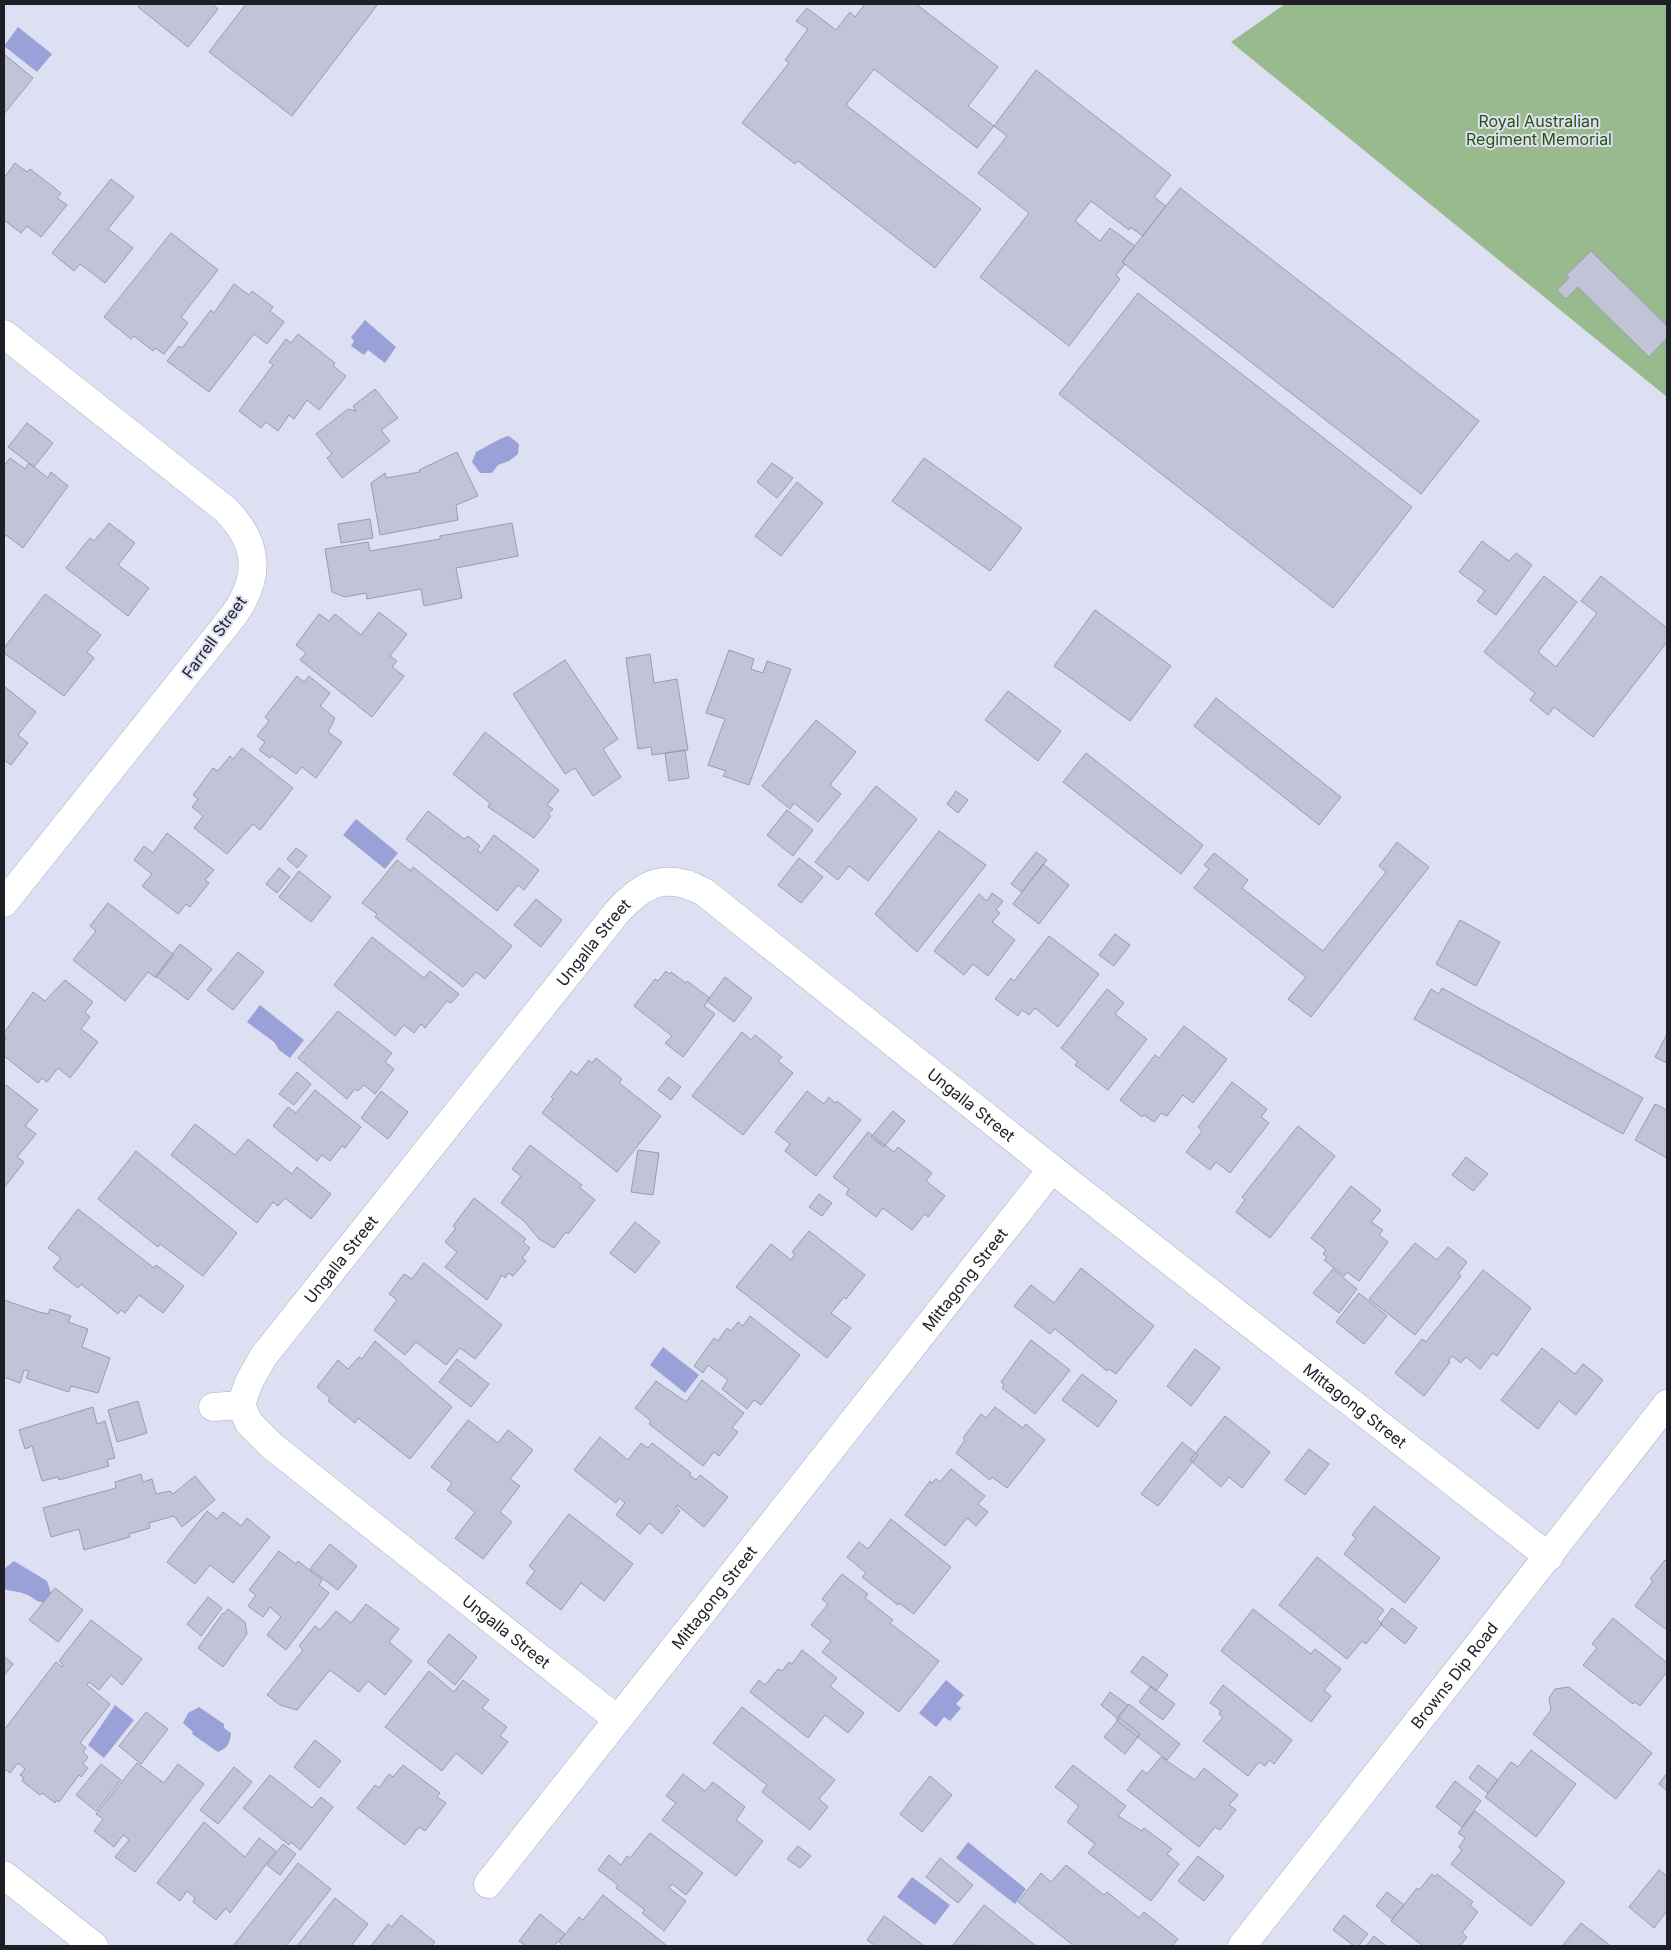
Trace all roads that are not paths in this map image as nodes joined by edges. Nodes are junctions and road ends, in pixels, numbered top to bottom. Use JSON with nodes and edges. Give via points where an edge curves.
{"nodes":[{"id":1,"x":4,"y":334,"type":"edge"},
{"id":2,"x":4,"y":903,"type":"edge"},
{"id":3,"x":1052,"y":1169,"type":"junction"},
{"id":4,"x":1667,"y":1404,"type":"edge"},
{"id":5,"x":241,"y":1405,"type":"junction"},
{"id":6,"x":213,"y":1407,"type":"dead end"},
{"id":7,"x":1548,"y":1557,"type":"junction"},
{"id":8,"x":617,"y":1719,"type":"junction"},
{"id":9,"x":4,"y":1875,"type":"edge"},
{"id":10,"x":488,"y":1884,"type":"dead end"},
{"id":11,"x":94,"y":1946,"type":"edge"},
{"id":12,"x":1242,"y":1946,"type":"edge"}],
"edges":[{"from":1,"to":2,"type":"street","name":"Farrell Street","via":[[226,510],[245,533],[253,557],[252,580],[234,615]]},
{"from":3,"to":5,"type":"street","name":"Ungalla Street","via":[[704,892],[682,882],[659,881],[638,892],[618,911],[263,1357]]},
{"from":3,"to":7,"type":"street","name":"Mittagong Street"},
{"from":3,"to":8,"type":"street","name":"Mittagong Street"},
{"from":4,"to":7,"type":"street","name":"Browns Dip Road"},
{"from":5,"to":6,"type":"street"},
{"from":5,"to":8,"type":"street","name":"Ungalla Street","via":[[248,1423],[272,1446]]},
{"from":7,"to":12,"type":"street","name":"Browns Dip Road"},
{"from":8,"to":10,"type":"street","name":"Mittagong Street"},
{"from":9,"to":11,"type":"street"}]}
